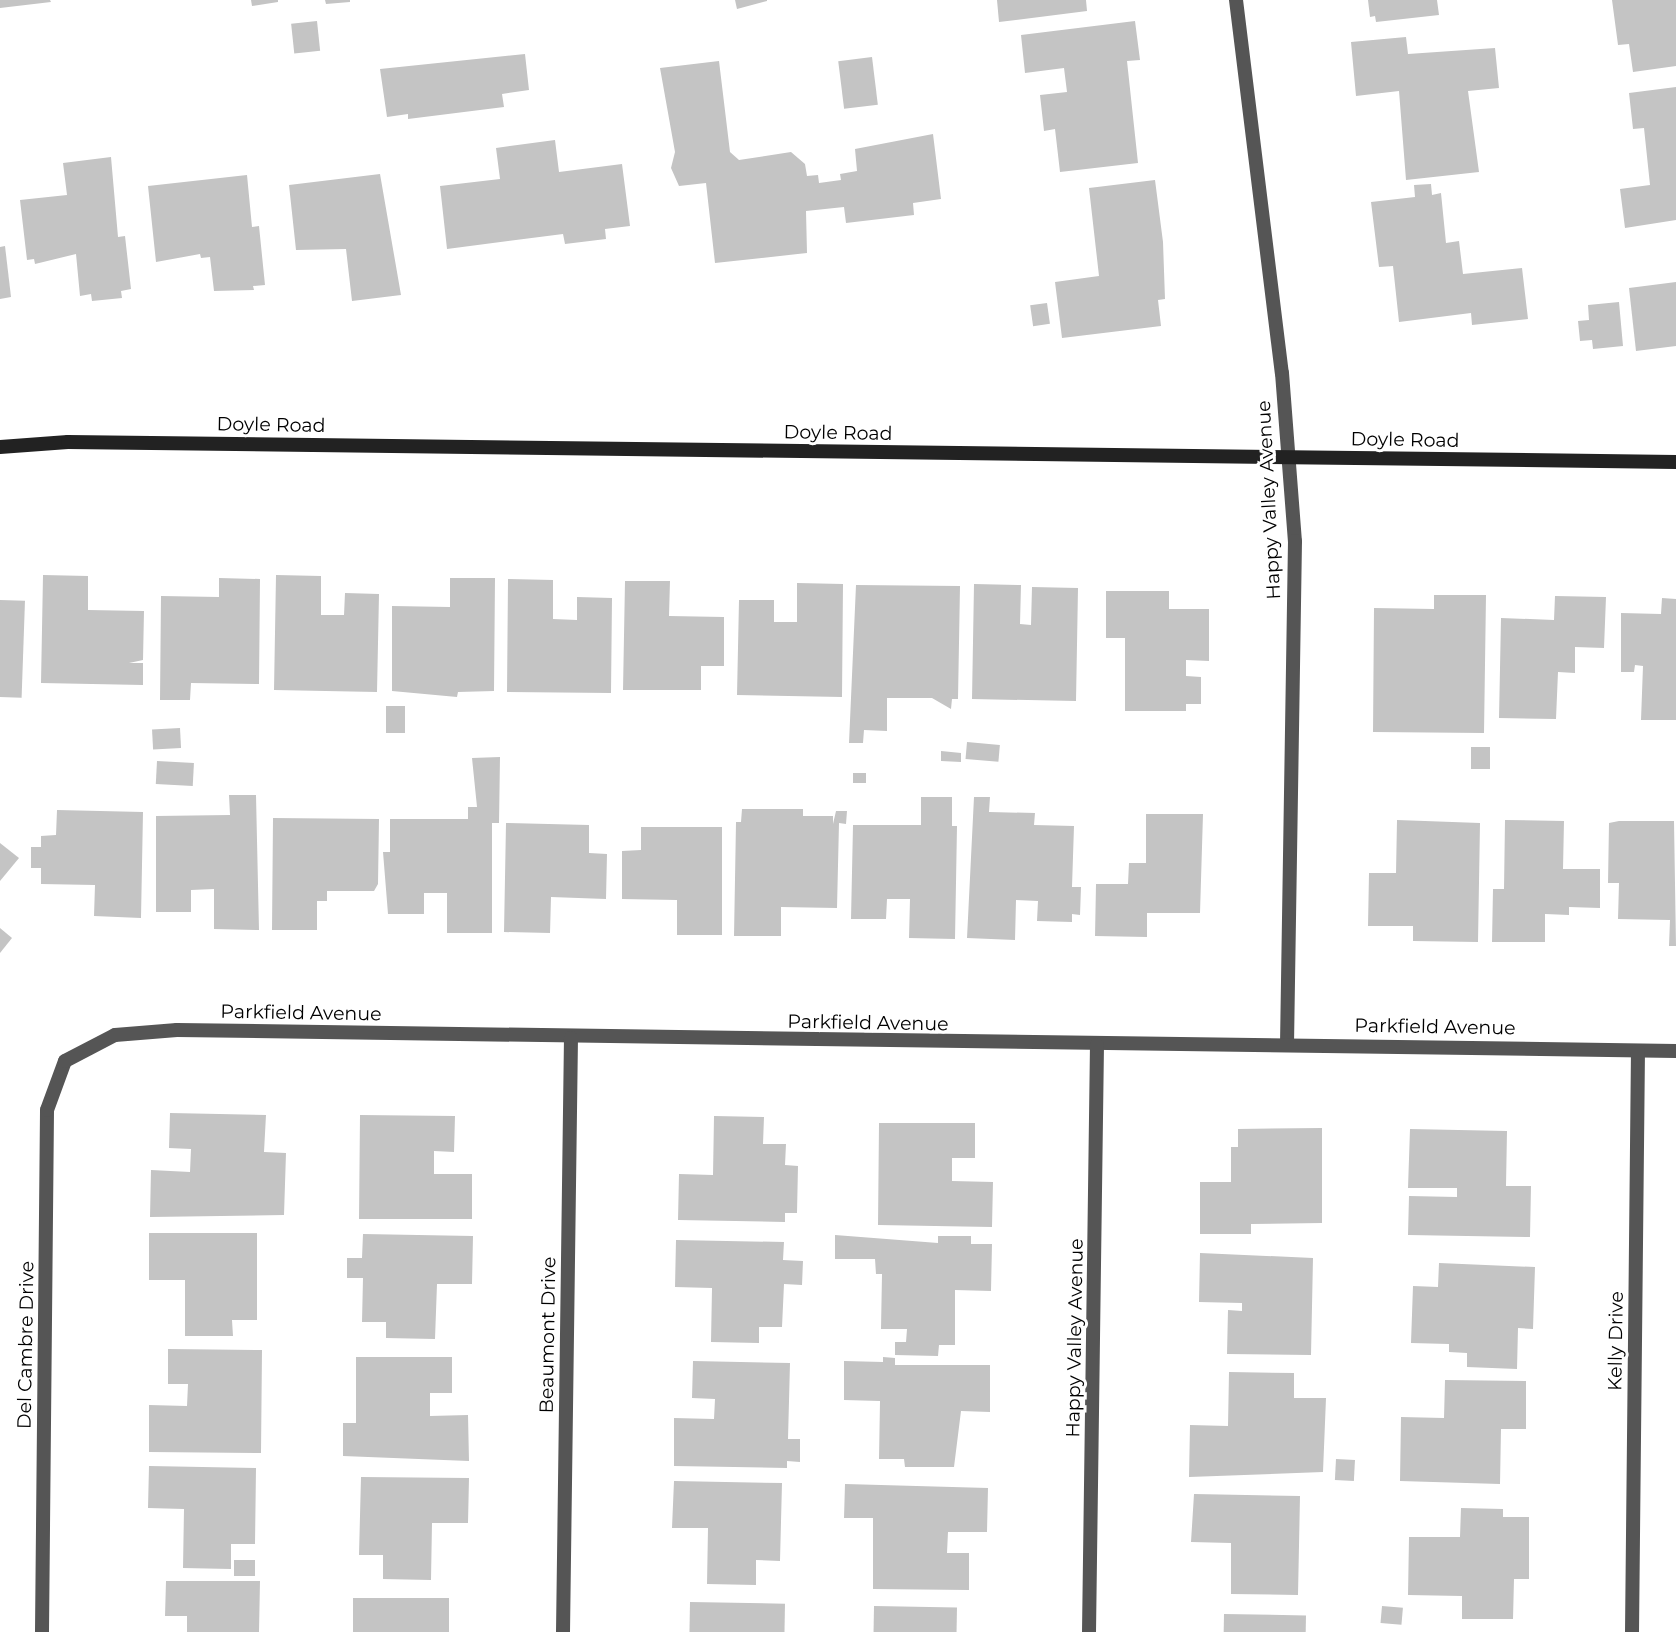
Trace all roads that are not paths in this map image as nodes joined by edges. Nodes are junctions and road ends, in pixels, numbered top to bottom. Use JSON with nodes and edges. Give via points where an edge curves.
{"nodes":[{"id":1,"x":1236,"y":0,"type":"edge"},
{"id":2,"x":0,"y":447,"type":"edge"},
{"id":3,"x":1290,"y":458,"type":"junction"},
{"id":4,"x":1676,"y":462,"type":"edge"},
{"id":5,"x":571,"y":1038,"type":"junction"},
{"id":6,"x":1287,"y":1043,"type":"junction"},
{"id":7,"x":1097,"y":1045,"type":"junction"},
{"id":8,"x":1638,"y":1051,"type":"junction"},
{"id":9,"x":1676,"y":1051,"type":"edge"},
{"id":10,"x":65,"y":1062,"type":"joint"},
{"id":11,"x":42,"y":1632,"type":"edge"},
{"id":12,"x":563,"y":1632,"type":"edge"},
{"id":13,"x":1089,"y":1632,"type":"edge"},
{"id":14,"x":1632,"y":1632,"type":"edge"}],
"edges":[{"from":1,"to":3,"type":"street","name":"Happy Valley Avenue"},
{"from":2,"to":3,"type":"main road","name":"Doyle Road","via":[[68,442]]},
{"from":3,"to":4,"type":"main road","name":"Doyle Road"},
{"from":3,"to":6,"type":"street","name":"Happy Valley Avenue","via":[[1295,541]]},
{"from":5,"to":7,"type":"street","name":"Parkfield Avenue"},
{"from":5,"to":10,"type":"street","name":"Parkfield Avenue","via":[[177,1030],[115,1035]]},
{"from":5,"to":12,"type":"street","name":"Beaumont Drive"},
{"from":6,"to":7,"type":"street","name":"Parkfield Avenue"},
{"from":6,"to":8,"type":"street","name":"Parkfield Avenue"},
{"from":7,"to":13,"type":"street","name":"Happy Valley Avenue"},
{"from":8,"to":9,"type":"street","name":"Parkfield Avenue"},
{"from":8,"to":14,"type":"street","name":"Kelly Drive"},
{"from":10,"to":11,"type":"street","name":"Del Cambre Drive","via":[[47,1110]]}]}
